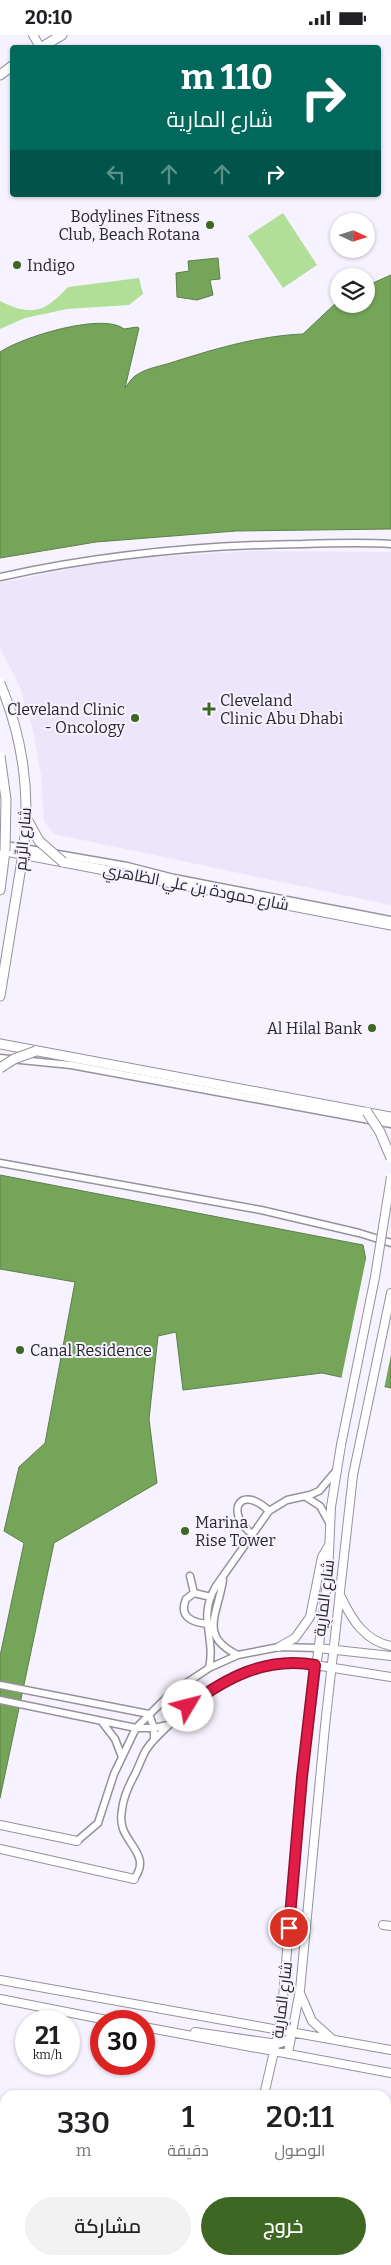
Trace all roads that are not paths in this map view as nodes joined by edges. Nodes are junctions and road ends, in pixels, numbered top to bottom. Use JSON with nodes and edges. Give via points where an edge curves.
{"nodes":[{"id":1,"x":61,"y":35,"type":"edge"},
{"id":2,"x":44,"y":45,"type":"edge"},
{"id":3,"x":391,"y":544,"type":"edge"},
{"id":4,"x":0,"y":577,"type":"edge"},
{"id":5,"x":0,"y":683,"type":"edge"},
{"id":6,"x":0,"y":756,"type":"edge"},
{"id":7,"x":26,"y":816,"type":"junction"},
{"id":8,"x":6,"y":819,"type":"junction"},
{"id":9,"x":0,"y":829,"type":"edge"},
{"id":10,"x":2,"y":848,"type":"edge"},
{"id":11,"x":23,"y":854,"type":"junction"},
{"id":12,"x":63,"y":862,"type":"junction"},
{"id":13,"x":0,"y":890,"type":"edge"},
{"id":14,"x":391,"y":920,"type":"edge"},
{"id":15,"x":391,"y":925,"type":"edge"},
{"id":16,"x":0,"y":996,"type":"edge"},
{"id":17,"x":0,"y":1044,"type":"edge"},
{"id":18,"x":36,"y":1051,"type":"junction"},
{"id":19,"x":0,"y":1058,"type":"edge"},
{"id":20,"x":0,"y":1068,"type":"edge"},
{"id":21,"x":366,"y":1112,"type":"junction"},
{"id":22,"x":391,"y":1117,"type":"edge"},
{"id":23,"x":391,"y":1124,"type":"edge"},
{"id":24,"x":391,"y":1158,"type":"edge"},
{"id":25,"x":0,"y":1163,"type":"edge"},
{"id":26,"x":391,"y":1177,"type":"edge"},
{"id":27,"x":391,"y":1243,"type":"edge"},
{"id":28,"x":391,"y":1293,"type":"edge"},
{"id":29,"x":336,"y":1471,"type":"junction"},
{"id":30,"x":305,"y":1496,"type":"junction"},
{"id":31,"x":269,"y":1511,"type":"junction"},
{"id":32,"x":330,"y":1524,"type":"junction"},
{"id":33,"x":252,"y":1534,"type":"junction"},
{"id":34,"x":329,"y":1545,"type":"junction"},
{"id":35,"x":190,"y":1576,"type":"dead end"},
{"id":36,"x":223,"y":1579,"type":"junction"},
{"id":37,"x":194,"y":1593,"type":"junction"},
{"id":38,"x":211,"y":1597,"type":"junction"},
{"id":39,"x":341,"y":1597,"type":"junction"},
{"id":40,"x":211,"y":1622,"type":"junction"},
{"id":41,"x":391,"y":1646,"type":"edge"},
{"id":42,"x":279,"y":1647,"type":"junction"},
{"id":43,"x":318,"y":1648,"type":"junction"},
{"id":44,"x":335,"y":1649,"type":"junction"},
{"id":45,"x":238,"y":1655,"type":"junction"},
{"id":46,"x":391,"y":1656,"type":"edge"},
{"id":47,"x":315,"y":1665,"type":"junction"},
{"id":48,"x":209,"y":1668,"type":"junction"},
{"id":49,"x":332,"y":1668,"type":"junction"},
{"id":50,"x":391,"y":1677,"type":"edge"},
{"id":51,"x":0,"y":1685,"type":"edge"},
{"id":52,"x":0,"y":1700,"type":"edge"},
{"id":53,"x":149,"y":1715,"type":"junction"},
{"id":54,"x":102,"y":1721,"type":"junction"},
{"id":55,"x":169,"y":1725,"type":"junction"},
{"id":56,"x":136,"y":1728,"type":"junction"},
{"id":57,"x":154,"y":1729,"type":"junction"},
{"id":58,"x":154,"y":1739,"type":"junction"},
{"id":59,"x":122,"y":1757,"type":"junction"},
{"id":60,"x":0,"y":1825,"type":"edge"},
{"id":61,"x":77,"y":1841,"type":"joint"},
{"id":62,"x":0,"y":1849,"type":"edge"},
{"id":63,"x":134,"y":1879,"type":"joint"},
{"id":64,"x":0,"y":1980,"type":"edge"},
{"id":65,"x":300,"y":1990,"type":"junction"},
{"id":66,"x":0,"y":1999,"type":"edge"},
{"id":67,"x":90,"y":2017,"type":"edge"},
{"id":68,"x":155,"y":2029,"type":"edge"},
{"id":69,"x":279,"y":2031,"type":"junction"},
{"id":70,"x":292,"y":2034,"type":"junction"},
{"id":71,"x":335,"y":2040,"type":"junction"},
{"id":72,"x":276,"y":2048,"type":"junction"},
{"id":73,"x":391,"y":2051,"type":"edge"},
{"id":74,"x":288,"y":2053,"type":"junction"},
{"id":75,"x":391,"y":2073,"type":"edge"},
{"id":76,"x":265,"y":2090,"type":"edge"}],
"edges":[{"from":1,"to":2,"type":"main road"},
{"from":3,"to":4,"type":"street","via":[[279,544],[191,549],[104,558]]},
{"from":5,"to":7,"type":"main road","name":"شارع الرِّيم","bridge":true,"via":[[20,745]]},
{"from":6,"to":8,"type":"main road","name":"شارع الرِّيم","bridge":true},
{"from":7,"to":11,"type":"main road","name":"شارع الرِّيم","bridge":true},
{"from":7,"to":12,"type":"main road","bridge":true,"via":[[39,841]]},
{"from":8,"to":9,"type":"main road","bridge":true},
{"from":8,"to":10,"type":"main road","name":"شارع الرِّيم","bridge":true},
{"from":10,"to":11,"type":"main road","name":"شارع حمودة بن علي الظاهري"},
{"from":10,"to":13,"type":"main road","name":"شارع الرِّيم"},
{"from":10,"to":14,"type":"street","via":[[118,864]]},
{"from":11,"to":12,"type":"main road","name":"شارع حمودة بن علي الظاهري"},
{"from":11,"to":16,"type":"main road","name":"شارع الرِّيم"},
{"from":12,"to":15,"type":"main road","name":"شارع حمودة بن علي الظاهري"},
{"from":17,"to":18,"type":"main road"},
{"from":18,"to":20,"type":"main road","bridge":true},
{"from":18,"to":21,"type":"main road"},
{"from":19,"to":23,"type":"street","via":[[71,1065]]},
{"from":21,"to":22,"type":"main road"},
{"from":21,"to":24,"type":"main road","bridge":true,"via":[[380,1132]]},
{"from":25,"to":27,"type":"street","via":[[279,1214]]},
{"from":26,"to":29,"type":"street","name":"شارع المارِية","bridge":true,"via":[[375,1277]]},
{"from":28,"to":39,"type":"street","name":"شارع المارِية","via":[[353,1475]]},
{"from":29,"to":30,"type":"street","via":[[319,1491]]},
{"from":29,"to":32,"type":"street","name":"شارع المارِية"},
{"from":30,"to":31,"type":"street","via":[[287,1500]]},
{"from":30,"to":32,"type":"street","via":[[320,1506]]},
{"from":31,"to":33,"type":"street"},
{"from":31,"to":33,"type":"street","via":[[260,1501],[251,1498],[238,1505],[241,1524]]},
{"from":32,"to":34,"type":"street","name":"شارع المارِية"},
{"from":33,"to":36,"type":"street"},
{"from":34,"to":42,"type":"street","via":[[322,1557],[310,1617],[295,1638]]},
{"from":34,"to":43,"type":"street","name":"شارع المارِية"},
{"from":35,"to":37,"type":"street"},
{"from":36,"to":38,"type":"street"},
{"from":36,"to":40,"type":"street"},
{"from":37,"to":38,"type":"street"},
{"from":37,"to":40,"type":"street","via":[[186,1599],[185,1615],[193,1622]]},
{"from":38,"to":40,"type":"street"},
{"from":39,"to":41,"type":"street","via":[[360,1629],[376,1642]]},
{"from":39,"to":44,"type":"street","name":"شارع المارِية"},
{"from":40,"to":45,"type":"street","via":[[219,1643]]},
{"from":40,"to":48,"type":"street"},
{"from":42,"to":43,"type":"street"},
{"from":42,"to":45,"type":"street"},
{"from":43,"to":44,"type":"street"},
{"from":43,"to":47,"type":"street","name":"شارع المارِية"},
{"from":44,"to":46,"type":"street"},
{"from":44,"to":49,"type":"street","name":"شارع المارِية"},
{"from":45,"to":48,"type":"street"},
{"from":47,"to":49,"type":"street"},
{"from":47,"to":55,"type":"street","via":[[294,1662],[250,1669],[209,1691]]},
{"from":47,"to":69,"type":"street","name":"شارع المارِية"},
{"from":48,"to":53,"type":"street","via":[[170,1694]]},
{"from":49,"to":50,"type":"street"},
{"from":49,"to":65,"type":"street","name":"شارع المارِية"},
{"from":51,"to":53,"type":"street"},
{"from":52,"to":54,"type":"street"},
{"from":53,"to":56,"type":"street"},
{"from":53,"to":57,"type":"street"},
{"from":54,"to":56,"type":"street"},
{"from":54,"to":59,"type":"street","via":[[115,1739]]},
{"from":55,"to":57,"type":"street"},
{"from":55,"to":58,"type":"street"},
{"from":56,"to":57,"type":"street"},
{"from":56,"to":59,"type":"street"},
{"from":57,"to":58,"type":"street"},
{"from":58,"to":63,"type":"street","via":[[130,1784],[122,1808],[123,1828],[141,1860],[140,1871]]},
{"from":59,"to":61,"type":"street","via":[[98,1823]]},
{"from":60,"to":61,"type":"street"},
{"from":62,"to":63,"type":"street"},
{"from":64,"to":69,"type":"street"},
{"from":65,"to":70,"type":"street","name":"شارع المارِية"},
{"from":65,"to":71,"type":"street","via":[[303,2005],[312,2021]]},
{"from":66,"to":67,"type":"street"},
{"from":68,"to":72,"type":"street"},
{"from":69,"to":70,"type":"street"},
{"from":69,"to":72,"type":"street","name":"شارع المارِية"},
{"from":70,"to":71,"type":"street"},
{"from":70,"to":72,"type":"street"},
{"from":70,"to":74,"type":"street","name":"شارع المارِية"},
{"from":71,"to":73,"type":"street"},
{"from":72,"to":74,"type":"street"},
{"from":72,"to":76,"type":"street","name":"شارع المارِية"},
{"from":74,"to":75,"type":"street"}]}
